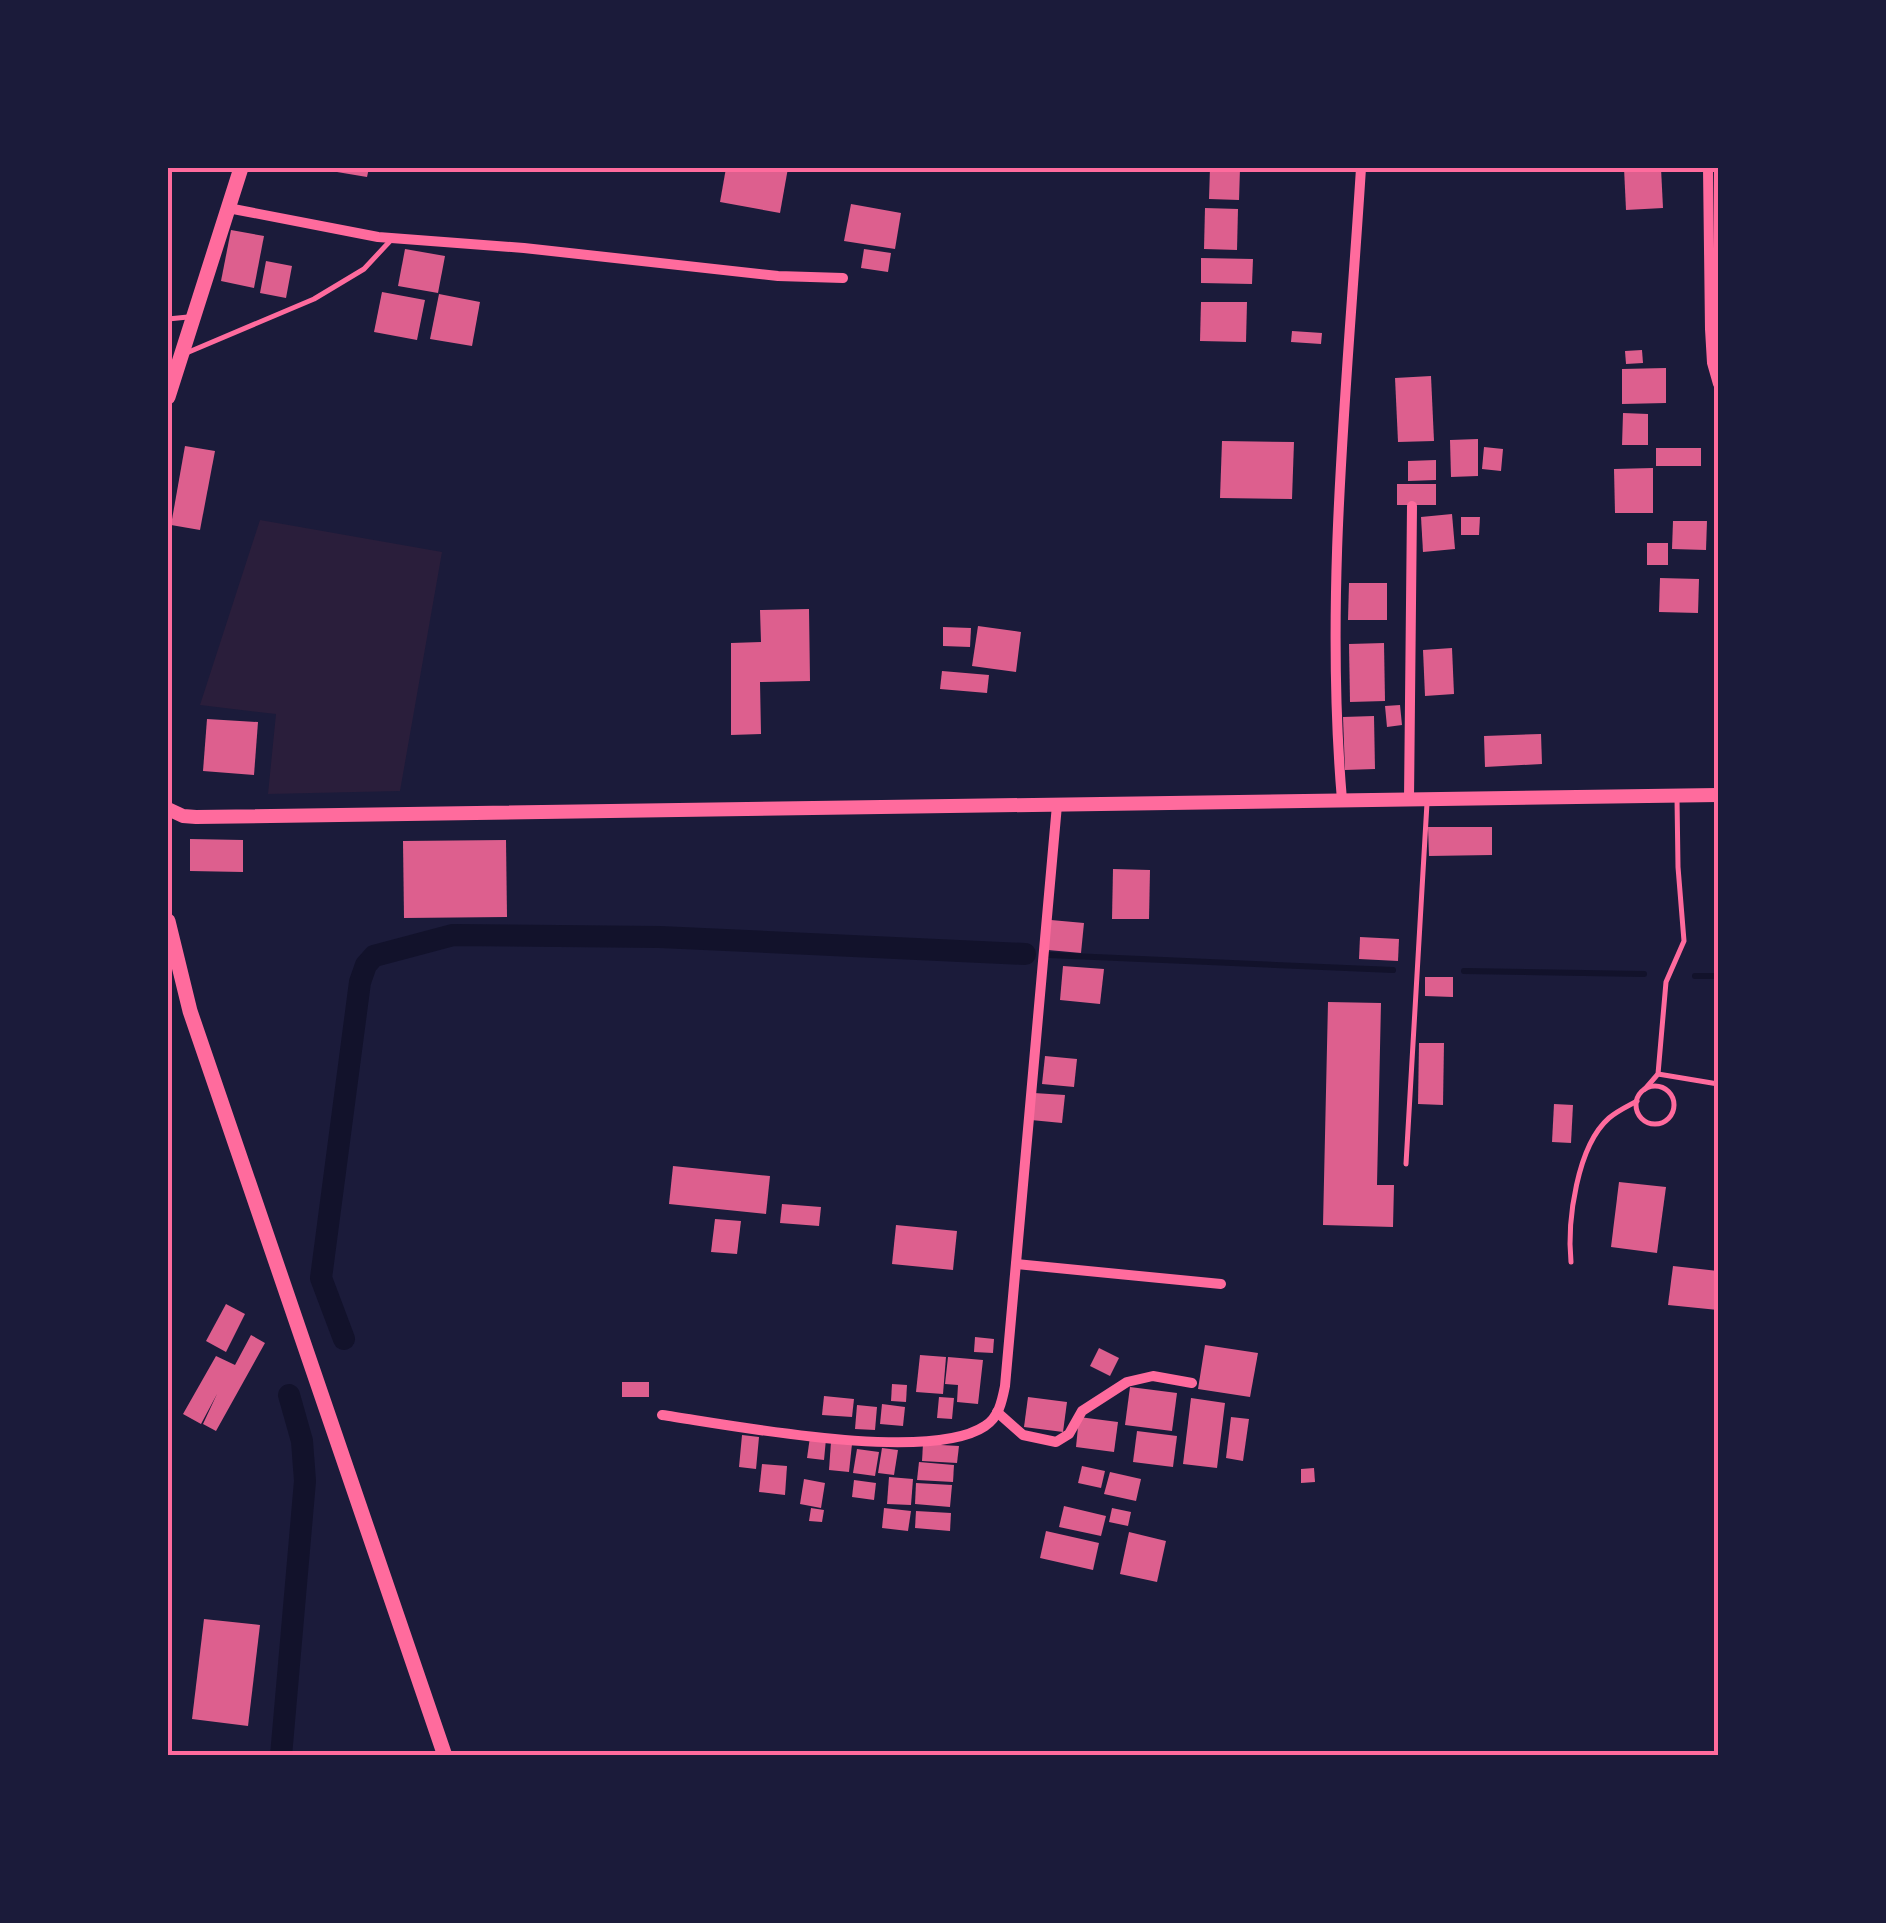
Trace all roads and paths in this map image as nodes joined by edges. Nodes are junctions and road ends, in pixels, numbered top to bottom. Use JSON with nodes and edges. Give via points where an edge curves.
{"nodes":[{"id":1,"x":240,"y":168,"type":"edge"},
{"id":2,"x":1360,"y":168,"type":"edge"},
{"id":3,"x":1708,"y":168,"type":"edge"},
{"id":4,"x":228,"y":208,"type":"junction"},
{"id":5,"x":393,"y":238,"type":"junction"},
{"id":6,"x":843,"y":278,"type":"dead end"},
{"id":7,"x":196,"y":317,"type":"junction"},
{"id":8,"x":168,"y":319,"type":"edge"},
{"id":9,"x":182,"y":355,"type":"junction"},
{"id":10,"x":1718,"y":384,"type":"edge"},
{"id":11,"x":168,"y":397,"type":"edge"},
{"id":12,"x":1412,"y":506,"type":"dead end"},
{"id":13,"x":1718,"y":794,"type":"edge"},
{"id":14,"x":1678,"y":795,"type":"junction"},
{"id":15,"x":1408,"y":799,"type":"junction"},
{"id":16,"x":1427,"y":799,"type":"junction"},
{"id":17,"x":1342,"y":800,"type":"junction"},
{"id":18,"x":1057,"y":804,"type":"junction"},
{"id":19,"x":168,"y":809,"type":"edge"},
{"id":20,"x":196,"y":818,"type":"junction"},
{"id":21,"x":168,"y":824,"type":"edge"},
{"id":22,"x":168,"y":921,"type":"edge"},
{"id":23,"x":168,"y":974,"type":"edge"},
{"id":24,"x":190,"y":1011,"type":"junction"},
{"id":25,"x":1658,"y":1074,"type":"junction"},
{"id":26,"x":1718,"y":1084,"type":"edge"},
{"id":27,"x":1645,"y":1089,"type":"junction"},
{"id":28,"x":1637,"y":1100,"type":"junction"},
{"id":29,"x":1406,"y":1164,"type":"dead end"},
{"id":30,"x":1571,"y":1262,"type":"dead end"},
{"id":31,"x":1016,"y":1264,"type":"junction"},
{"id":32,"x":1221,"y":1284,"type":"dead end"},
{"id":33,"x":1192,"y":1383,"type":"dead end"},
{"id":34,"x":997,"y":1412,"type":"junction"},
{"id":35,"x":662,"y":1415,"type":"dead end"},
{"id":36,"x":445,"y":1756,"type":"edge"}],
"edges":[{"from":1,"to":4,"type":"main road"},
{"from":2,"to":17,"type":"street","via":[[1338,557]]},
{"from":3,"to":10,"type":"street","via":[[1710,329]]},
{"from":4,"to":5,"type":"street"},
{"from":4,"to":7,"type":"main road"},
{"from":5,"to":6,"type":"street"},
{"from":5,"to":9,"type":"lane","via":[[364,269],[314,299]]},
{"from":7,"to":8,"type":"lane"},
{"from":7,"to":9,"type":"main road"},
{"from":9,"to":11,"type":"main road"},
{"from":12,"to":15,"type":"street"},
{"from":13,"to":14,"type":"main road"},
{"from":14,"to":16,"type":"main road"},
{"from":14,"to":25,"type":"lane","via":[[1684,940],[1666,982]]},
{"from":15,"to":16,"type":"main road"},
{"from":15,"to":17,"type":"main road"},
{"from":16,"to":29,"type":"lane"},
{"from":17,"to":18,"type":"main road"},
{"from":18,"to":20,"type":"main road"},
{"from":18,"to":31,"type":"street"},
{"from":19,"to":20,"type":"main road"},
{"from":20,"to":21,"type":"main road"},
{"from":22,"to":24,"type":"main road"},
{"from":23,"to":24,"type":"main road"},
{"from":24,"to":36,"type":"main road"},
{"from":25,"to":26,"type":"lane"},
{"from":25,"to":27,"type":"lane"},
{"from":27,"to":28,"type":"lane"},
{"from":27,"to":28,"type":"lane","via":[[1667,1090],[1674,1102],[1670,1116],[1650,1123],[1639,1114]]},
{"from":28,"to":30,"type":"lane","via":[[1610,1116],[1589,1146]]},
{"from":31,"to":32,"type":"street"},
{"from":31,"to":34,"type":"street"},
{"from":33,"to":34,"type":"street","via":[[1154,1376],[1127,1382],[1082,1411],[1056,1442],[1023,1435]]},
{"from":34,"to":35,"type":"street","via":[[966,1434],[881,1444]]}]}
